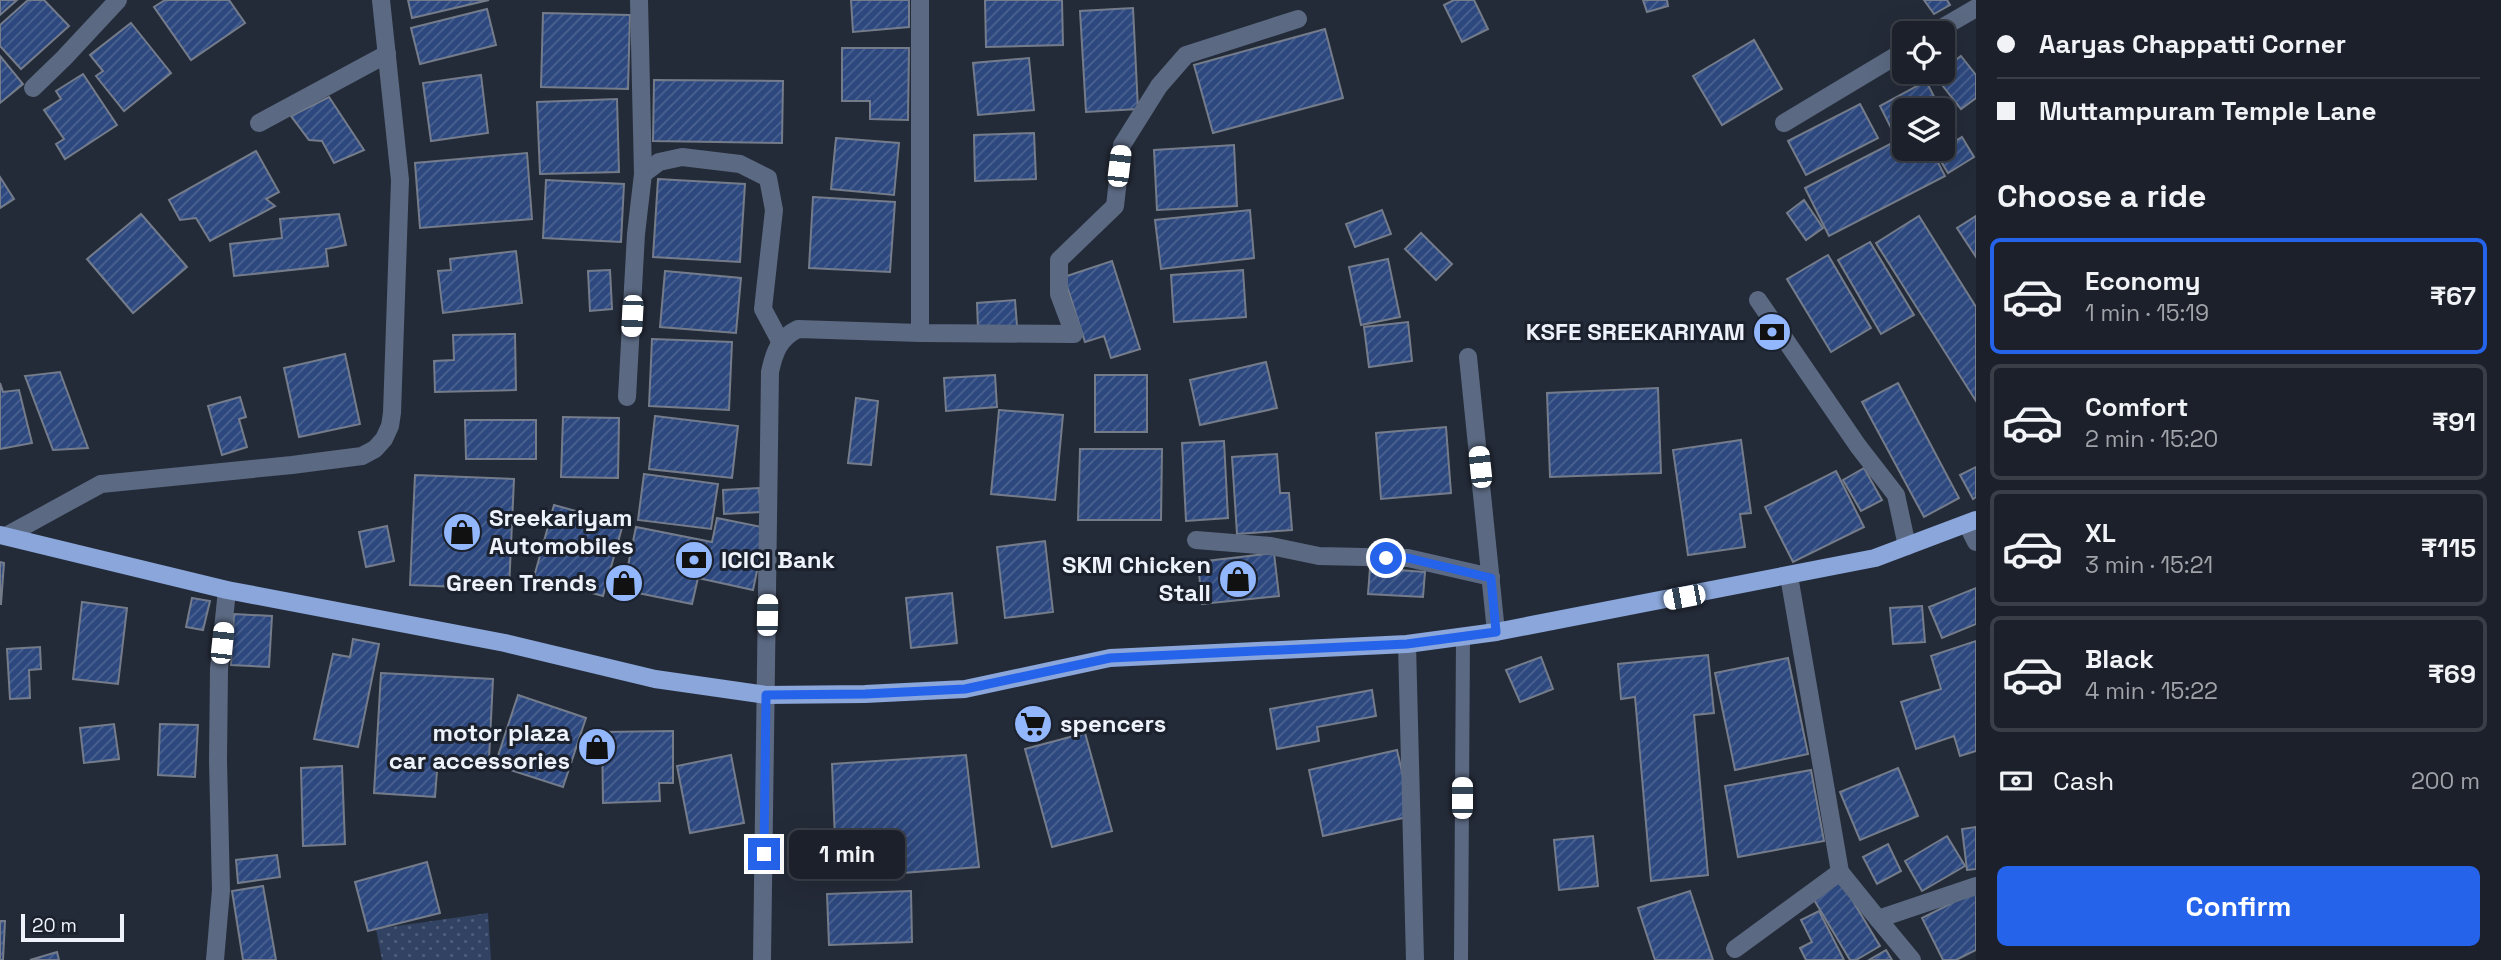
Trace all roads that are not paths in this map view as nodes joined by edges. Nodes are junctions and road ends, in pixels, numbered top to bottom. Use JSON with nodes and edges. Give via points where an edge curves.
{"nodes":[{"id":1,"x":118,"y":0,"type":"edge"},
{"id":2,"x":381,"y":0,"type":"edge"},
{"id":3,"x":639,"y":0,"type":"edge"},
{"id":4,"x":920,"y":0,"type":"edge"},
{"id":5,"x":1976,"y":8,"type":"edge"},
{"id":6,"x":1298,"y":19,"type":"dead end"},
{"id":7,"x":1954,"y":21,"type":"edge"},
{"id":8,"x":387,"y":54,"type":"junction"},
{"id":9,"x":1892,"y":58,"type":"edge"},
{"id":10,"x":33,"y":88,"type":"dead end"},
{"id":11,"x":259,"y":123,"type":"dead end"},
{"id":12,"x":1784,"y":123,"type":"dead end"},
{"id":13,"x":643,"y":174,"type":"junction"},
{"id":14,"x":1758,"y":300,"type":"dead end"},
{"id":15,"x":920,"y":333,"type":"junction"},
{"id":16,"x":780,"y":341,"type":"junction"},
{"id":17,"x":1468,"y":357,"type":"dead end"},
{"id":18,"x":627,"y":397,"type":"dead end"},
{"id":19,"x":1972,"y":522,"type":"edge"},
{"id":20,"x":3,"y":536,"type":"edge"},
{"id":21,"x":1196,"y":540,"type":"dead end"},
{"id":22,"x":1976,"y":542,"type":"edge"},
{"id":23,"x":1908,"y":546,"type":"junction"},
{"id":24,"x":1789,"y":576,"type":"junction"},
{"id":25,"x":1491,"y":578,"type":"junction"},
{"id":26,"x":227,"y":590,"type":"junction"},
{"id":27,"x":1496,"y":632,"type":"junction"},
{"id":28,"x":1463,"y":637,"type":"junction"},
{"id":29,"x":1407,"y":644,"type":"junction"},
{"id":30,"x":766,"y":695,"type":"junction"},
{"id":31,"x":1840,"y":872,"type":"junction"},
{"id":32,"x":1976,"y":886,"type":"edge"},
{"id":33,"x":1878,"y":919,"type":"junction"},
{"id":34,"x":1735,"y":949,"type":"dead end"},
{"id":35,"x":215,"y":960,"type":"edge"},
{"id":36,"x":762,"y":960,"type":"edge"},
{"id":37,"x":1415,"y":960,"type":"edge"},
{"id":38,"x":1461,"y":960,"type":"edge"},
{"id":39,"x":1912,"y":960,"type":"edge"}],
"edges":[{"from":1,"to":10,"type":"street"},
{"from":2,"to":8,"type":"street"},
{"from":3,"to":13,"type":"street"},
{"from":4,"to":15,"type":"street"},
{"from":5,"to":7,"type":"street"},
{"from":6,"to":15,"type":"street","via":[[1186,55],[1159,86],[1122,145],[1115,206],[1059,260],[1059,294],[1074,334]]},
{"from":8,"to":11,"type":"street"},
{"from":8,"to":20,"type":"street","via":[[400,180],[393,413],[384,439],[362,456],[101,484]]},
{"from":9,"to":12,"type":"street"},
{"from":13,"to":16,"type":"street","via":[[659,162],[682,157],[740,164],[768,178],[774,210],[763,309]]},
{"from":13,"to":18,"type":"street"},
{"from":14,"to":23,"type":"street","via":[[1896,495]]},
{"from":15,"to":16,"type":"street","via":[[797,328]]},
{"from":16,"to":30,"type":"street","via":[[770,372]]},
{"from":17,"to":25,"type":"street"},
{"from":19,"to":22,"type":"street"},
{"from":19,"to":23,"type":"main road"},
{"from":20,"to":26,"type":"main road"},
{"from":21,"to":25,"type":"street","via":[[1271,546],[1318,556],[1408,558]]},
{"from":23,"to":24,"type":"main road","via":[[1875,558]]},
{"from":24,"to":27,"type":"main road"},
{"from":24,"to":31,"type":"street"},
{"from":25,"to":27,"type":"street"},
{"from":26,"to":30,"type":"main road","via":[[505,643],[655,679]]},
{"from":26,"to":35,"type":"street","via":[[219,669],[221,890]]},
{"from":27,"to":28,"type":"main road"},
{"from":28,"to":29,"type":"main road"},
{"from":28,"to":38,"type":"lane"},
{"from":29,"to":30,"type":"main road","via":[[1110,658],[965,689]]},
{"from":29,"to":37,"type":"street"},
{"from":30,"to":36,"type":"street"},
{"from":31,"to":33,"type":"street"},
{"from":31,"to":34,"type":"street"},
{"from":32,"to":33,"type":"street"},
{"from":33,"to":39,"type":"street"}]}
